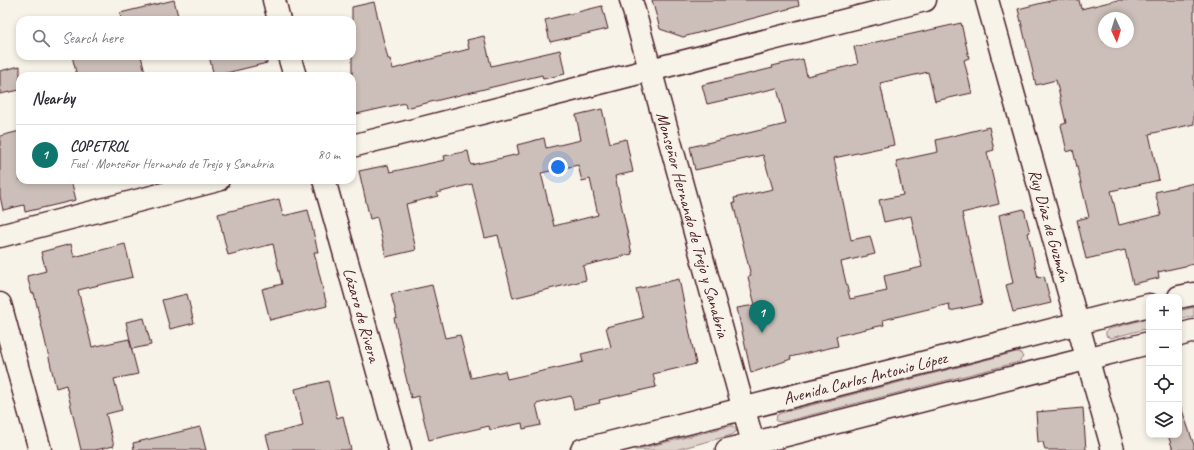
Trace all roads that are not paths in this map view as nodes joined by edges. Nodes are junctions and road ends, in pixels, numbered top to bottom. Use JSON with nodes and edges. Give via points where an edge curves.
{"nodes":[{"id":1,"x":274,"y":0,"type":"edge"},
{"id":2,"x":631,"y":0,"type":"edge"},
{"id":3,"x":925,"y":0,"type":"edge"},
{"id":4,"x":987,"y":0,"type":"edge"},
{"id":5,"x":278,"y":16,"type":"edge"},
{"id":6,"x":291,"y":60,"type":"edge"},
{"id":7,"x":650,"y":70,"type":"junction"},
{"id":8,"x":294,"y":72,"type":"edge"},
{"id":9,"x":356,"y":145,"type":"edge"},
{"id":10,"x":202,"y":184,"type":"edge"},
{"id":11,"x":325,"y":184,"type":"edge"},
{"id":12,"x":0,"y":236,"type":"edge"},
{"id":13,"x":1194,"y":294,"type":"edge"},
{"id":14,"x":1182,"y":296,"type":"edge"},
{"id":15,"x":0,"y":304,"type":"edge"},
{"id":16,"x":1146,"y":306,"type":"edge"},
{"id":17,"x":1078,"y":323,"type":"junction"},
{"id":18,"x":1194,"y":331,"type":"edge"},
{"id":19,"x":1182,"y":334,"type":"edge"},
{"id":20,"x":1146,"y":344,"type":"edge"},
{"id":21,"x":1087,"y":358,"type":"junction"},
{"id":22,"x":744,"y":408,"type":"junction"},
{"id":23,"x":754,"y":447,"type":"edge"},
{"id":24,"x":40,"y":450,"type":"edge"},
{"id":25,"x":400,"y":450,"type":"edge"},
{"id":26,"x":582,"y":450,"type":"edge"},
{"id":27,"x":727,"y":450,"type":"edge"},
{"id":28,"x":1113,"y":450,"type":"edge"}],
"edges":[{"from":1,"to":5,"type":"street"},
{"from":2,"to":7,"type":"street","name":"Monseñor Hernando de Trejo y Sanabria"},
{"from":3,"to":7,"type":"street"},
{"from":4,"to":17,"type":"street","name":"Ruy Díaz de Guzmán"},
{"from":6,"to":8,"type":"street"},
{"from":7,"to":9,"type":"street"},
{"from":7,"to":22,"type":"street","name":"Monseñor Hernando de Trejo y Sanabria"},
{"from":10,"to":12,"type":"street"},
{"from":11,"to":25,"type":"street","name":"Lázaro de Rivera"},
{"from":13,"to":14,"type":"street"},
{"from":15,"to":24,"type":"street"},
{"from":16,"to":17,"type":"street","name":"Avenida Carlos Antonio López"},
{"from":17,"to":21,"type":"street","name":"Ruy Díaz de Guzmán"},
{"from":17,"to":22,"type":"street","name":"Avenida Carlos Antonio López"},
{"from":18,"to":19,"type":"street"},
{"from":20,"to":21,"type":"street","name":"Avenida Carlos Antonio López"},
{"from":21,"to":23,"type":"street","name":"Avenida Carlos Antonio López"},
{"from":21,"to":28,"type":"street","name":"Ruy Díaz de Guzmán"},
{"from":22,"to":23,"type":"street","name":"Monseñor Hernando de Trejo y Sanabria"},
{"from":22,"to":26,"type":"street","name":"Avenida Carlos Antonio López"},
{"from":23,"to":27,"type":"street","name":"Avenida Carlos Antonio López"}]}
